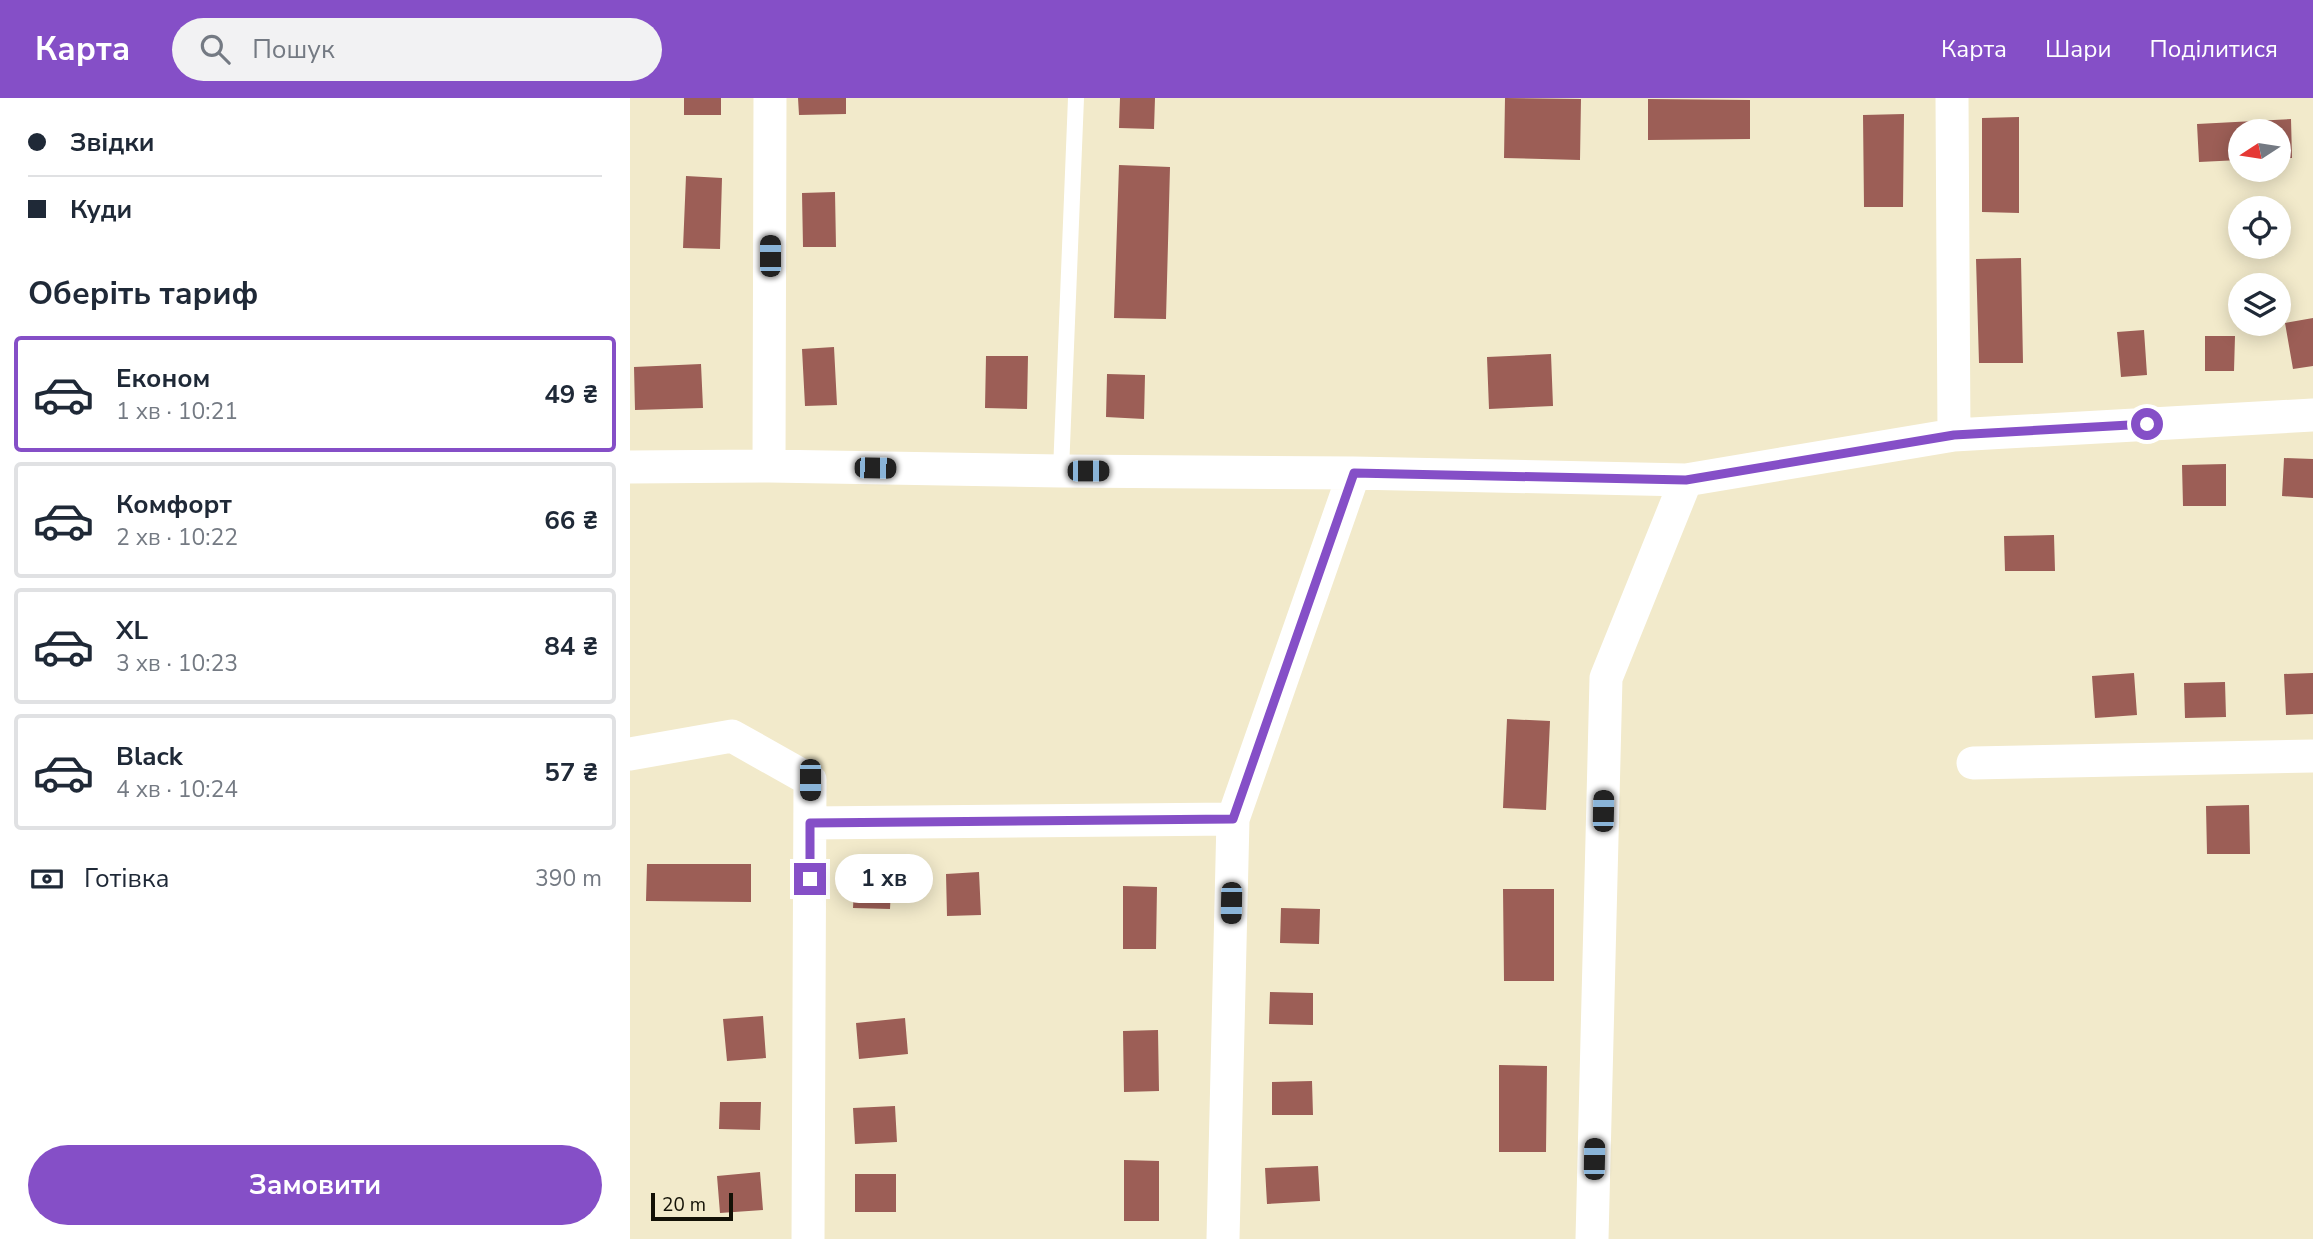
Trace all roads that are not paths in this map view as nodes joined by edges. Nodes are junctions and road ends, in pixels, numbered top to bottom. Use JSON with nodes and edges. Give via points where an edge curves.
{"nodes":[{"id":1,"x":770,"y":98,"type":"edge"},
{"id":2,"x":1076,"y":98,"type":"edge"},
{"id":3,"x":1952,"y":98,"type":"edge"},
{"id":4,"x":2313,"y":415,"type":"edge"},
{"id":5,"x":1954,"y":435,"type":"junction"},
{"id":6,"x":769,"y":466,"type":"junction"},
{"id":7,"x":630,"y":467,"type":"edge"},
{"id":8,"x":1061,"y":471,"type":"junction"},
{"id":9,"x":1354,"y":473,"type":"junction"},
{"id":10,"x":1686,"y":480,"type":"junction"},
{"id":11,"x":630,"y":754,"type":"edge"},
{"id":12,"x":2313,"y":756,"type":"edge"},
{"id":13,"x":1973,"y":763,"type":"dead end"},
{"id":14,"x":1233,"y":819,"type":"junction"},
{"id":15,"x":810,"y":823,"type":"junction"},
{"id":16,"x":808,"y":1239,"type":"edge"},
{"id":17,"x":1223,"y":1239,"type":"edge"},
{"id":18,"x":1592,"y":1239,"type":"edge"}],
"edges":[{"from":1,"to":6,"type":"street"},
{"from":2,"to":8,"type":"lane"},
{"from":3,"to":5,"type":"street"},
{"from":4,"to":5,"type":"street"},
{"from":5,"to":10,"type":"street"},
{"from":6,"to":7,"type":"street"},
{"from":6,"to":8,"type":"street"},
{"from":8,"to":9,"type":"street"},
{"from":9,"to":10,"type":"street"},
{"from":9,"to":14,"type":"street"},
{"from":10,"to":18,"type":"street","via":[[1606,678]]},
{"from":11,"to":15,"type":"street","via":[[732,736],[810,780]]},
{"from":12,"to":13,"type":"street"},
{"from":14,"to":15,"type":"street"},
{"from":14,"to":17,"type":"street"},
{"from":15,"to":16,"type":"street"}]}
